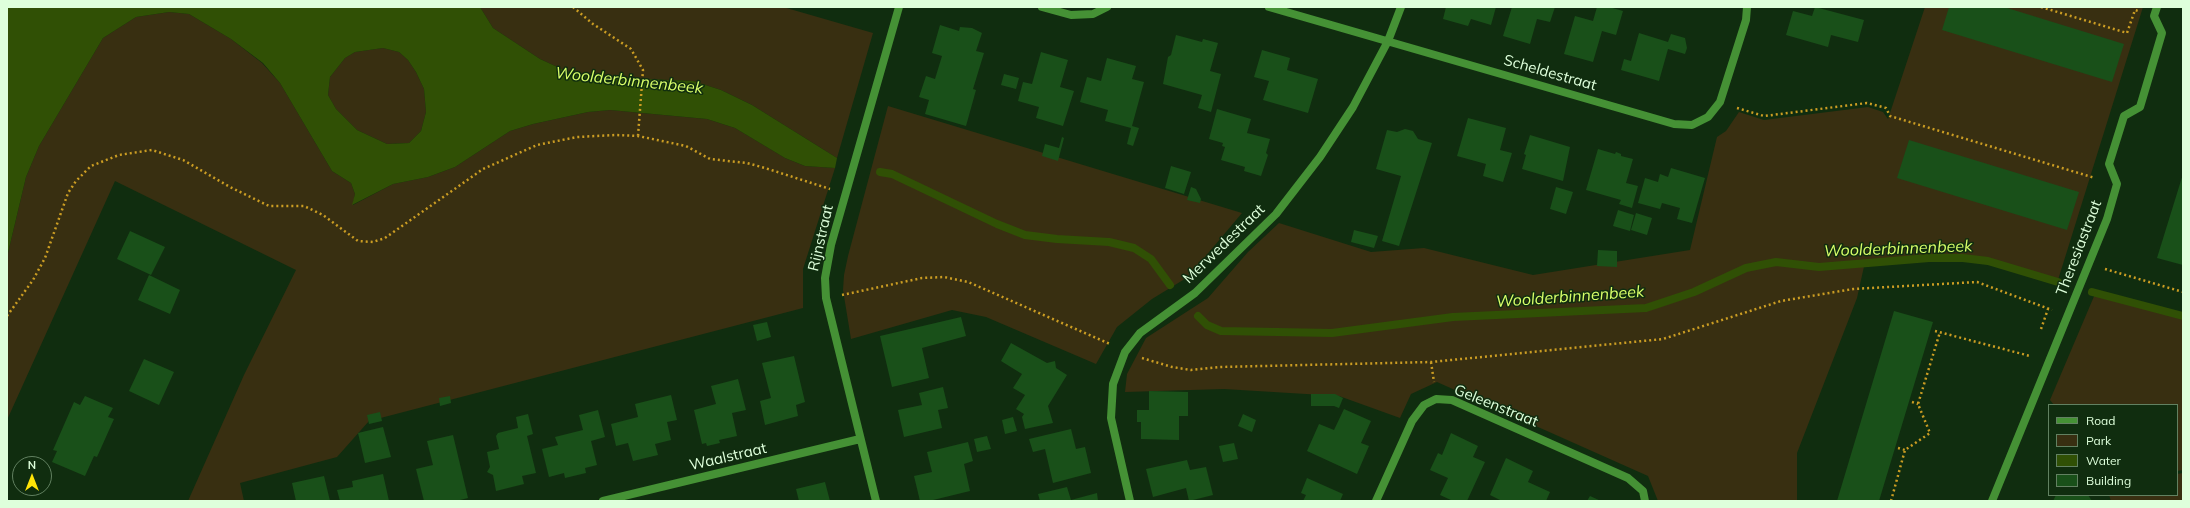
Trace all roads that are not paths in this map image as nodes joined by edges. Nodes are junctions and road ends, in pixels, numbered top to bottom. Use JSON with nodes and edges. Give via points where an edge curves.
{"nodes":[{"id":1,"x":899,"y":7,"type":"edge"},
{"id":2,"x":1042,"y":7,"type":"edge"},
{"id":3,"x":1107,"y":7,"type":"edge"},
{"id":4,"x":1269,"y":7,"type":"edge"},
{"id":5,"x":1401,"y":7,"type":"edge"},
{"id":6,"x":1747,"y":7,"type":"edge"},
{"id":7,"x":2157,"y":7,"type":"edge"},
{"id":8,"x":1388,"y":41,"type":"junction"},
{"id":9,"x":860,"y":439,"type":"junction"},
{"id":10,"x":603,"y":501,"type":"edge"},
{"id":11,"x":876,"y":501,"type":"edge"},
{"id":12,"x":1130,"y":501,"type":"edge"},
{"id":13,"x":1376,"y":501,"type":"edge"},
{"id":14,"x":1646,"y":501,"type":"edge"},
{"id":15,"x":1992,"y":501,"type":"edge"}],
"edges":[{"from":1,"to":9,"type":"street","name":"Rijnstraat","via":[[825,278],[826,298]]},
{"from":2,"to":3,"type":"street","via":[[1071,15],[1093,14]]},
{"from":4,"to":8,"type":"street","name":"Scheldestraat"},
{"from":5,"to":8,"type":"street","name":"Merwedestraat"},
{"from":6,"to":8,"type":"street","name":"Scheldestraat","via":[[1746,20],[1720,102],[1708,117],[1692,125],[1674,124]]},
{"from":7,"to":15,"type":"street","name":"Theresiastraat","via":[[2154,16],[2162,33],[2140,107],[2124,116],[2109,164],[2117,184],[2107,219]]},
{"from":8,"to":12,"type":"street","name":"Merwedestraat","via":[[1353,107],[1320,157],[1276,214],[1195,293],[1140,333],[1125,352],[1113,384],[1111,418]]},
{"from":9,"to":10,"type":"street","name":"Waalstraat"},
{"from":9,"to":11,"type":"street","name":"Rijnstraat"},
{"from":13,"to":14,"type":"street","name":"Geleenstraat","via":[[1412,421],[1424,405],[1436,399],[1452,400],[1628,478],[1643,490]]}]}
